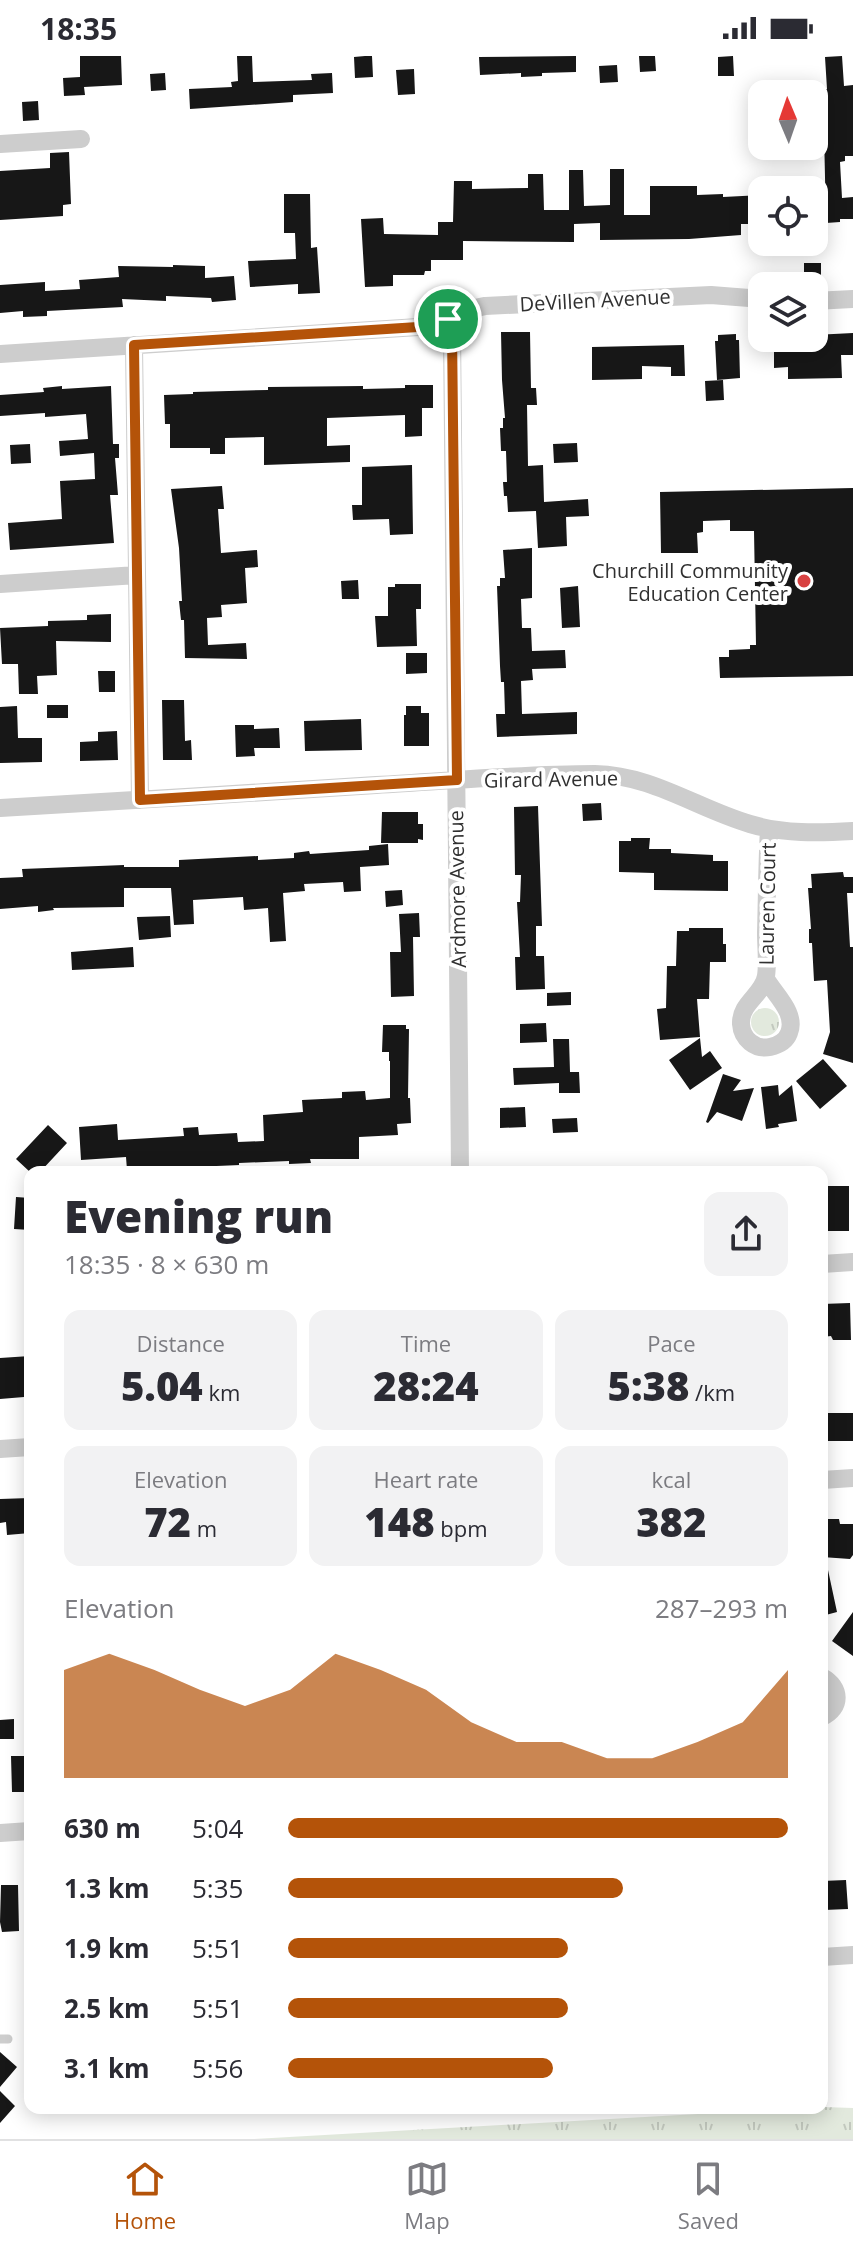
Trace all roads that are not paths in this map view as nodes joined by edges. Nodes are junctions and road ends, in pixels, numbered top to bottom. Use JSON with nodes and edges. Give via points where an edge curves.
{"nodes":[{"id":1,"x":81,"y":139,"type":"dead end"},
{"id":2,"x":0,"y":144,"type":"edge"},
{"id":3,"x":748,"y":298,"type":"edge"},
{"id":4,"x":853,"y":299,"type":"edge"},
{"id":5,"x":828,"y":300,"type":"edge"},
{"id":6,"x":448,"y":319,"type":"junction"},
{"id":7,"x":134,"y":345,"type":"junction"},
{"id":8,"x":0,"y":354,"type":"edge"},
{"id":9,"x":137,"y":575,"type":"junction"},
{"id":10,"x":0,"y":584,"type":"edge"},
{"id":11,"x":457,"y":780,"type":"junction"},
{"id":12,"x":140,"y":800,"type":"junction"},
{"id":13,"x":0,"y":808,"type":"edge"},
{"id":14,"x":769,"y":829,"type":"junction"},
{"id":15,"x":853,"y":831,"type":"edge"},
{"id":16,"x":766,"y":979,"type":"dead end"},
{"id":17,"x":460,"y":1166,"type":"edge"},
{"id":18,"x":853,"y":1262,"type":"edge"},
{"id":19,"x":828,"y":1264,"type":"edge"},
{"id":20,"x":24,"y":1447,"type":"edge"},
{"id":21,"x":0,"y":1449,"type":"edge"},
{"id":22,"x":853,"y":1478,"type":"edge"},
{"id":23,"x":828,"y":1480,"type":"edge"},
{"id":24,"x":828,"y":1680,"type":"edge"},
{"id":25,"x":828,"y":1714,"type":"edge"},
{"id":26,"x":24,"y":1831,"type":"edge"},
{"id":27,"x":0,"y":1833,"type":"edge"},
{"id":28,"x":853,"y":1955,"type":"edge"},
{"id":29,"x":828,"y":1957,"type":"edge"}],
"edges":[{"from":1,"to":2,"type":"street"},
{"from":3,"to":6,"type":"street","name":"DeVillen Avenue","via":[[711,295],[485,306]]},
{"from":4,"to":5,"type":"street"},
{"from":6,"to":7,"type":"street","name":"DeVillen Avenue","via":[[418,327]]},
{"from":6,"to":11,"type":"street","name":"Ardmore Avenue"},
{"from":7,"to":8,"type":"street","name":"DeVillen Avenue"},
{"from":7,"to":9,"type":"street"},
{"from":9,"to":10,"type":"street"},
{"from":9,"to":12,"type":"street"},
{"from":11,"to":12,"type":"street","name":"Girard Avenue"},
{"from":11,"to":14,"type":"street","name":"Girard Avenue","via":[[626,777]]},
{"from":11,"to":17,"type":"street","name":"Ardmore Avenue"},
{"from":12,"to":13,"type":"street","name":"Girard Avenue"},
{"from":14,"to":15,"type":"street","name":"Girard Avenue"},
{"from":14,"to":16,"type":"street","name":"Lauren Court"},
{"from":18,"to":19,"type":"street"},
{"from":20,"to":21,"type":"street"},
{"from":22,"to":23,"type":"street"},
{"from":24,"to":25,"type":"street","via":[[837,1693]]},
{"from":26,"to":27,"type":"street"},
{"from":28,"to":29,"type":"street"}]}
